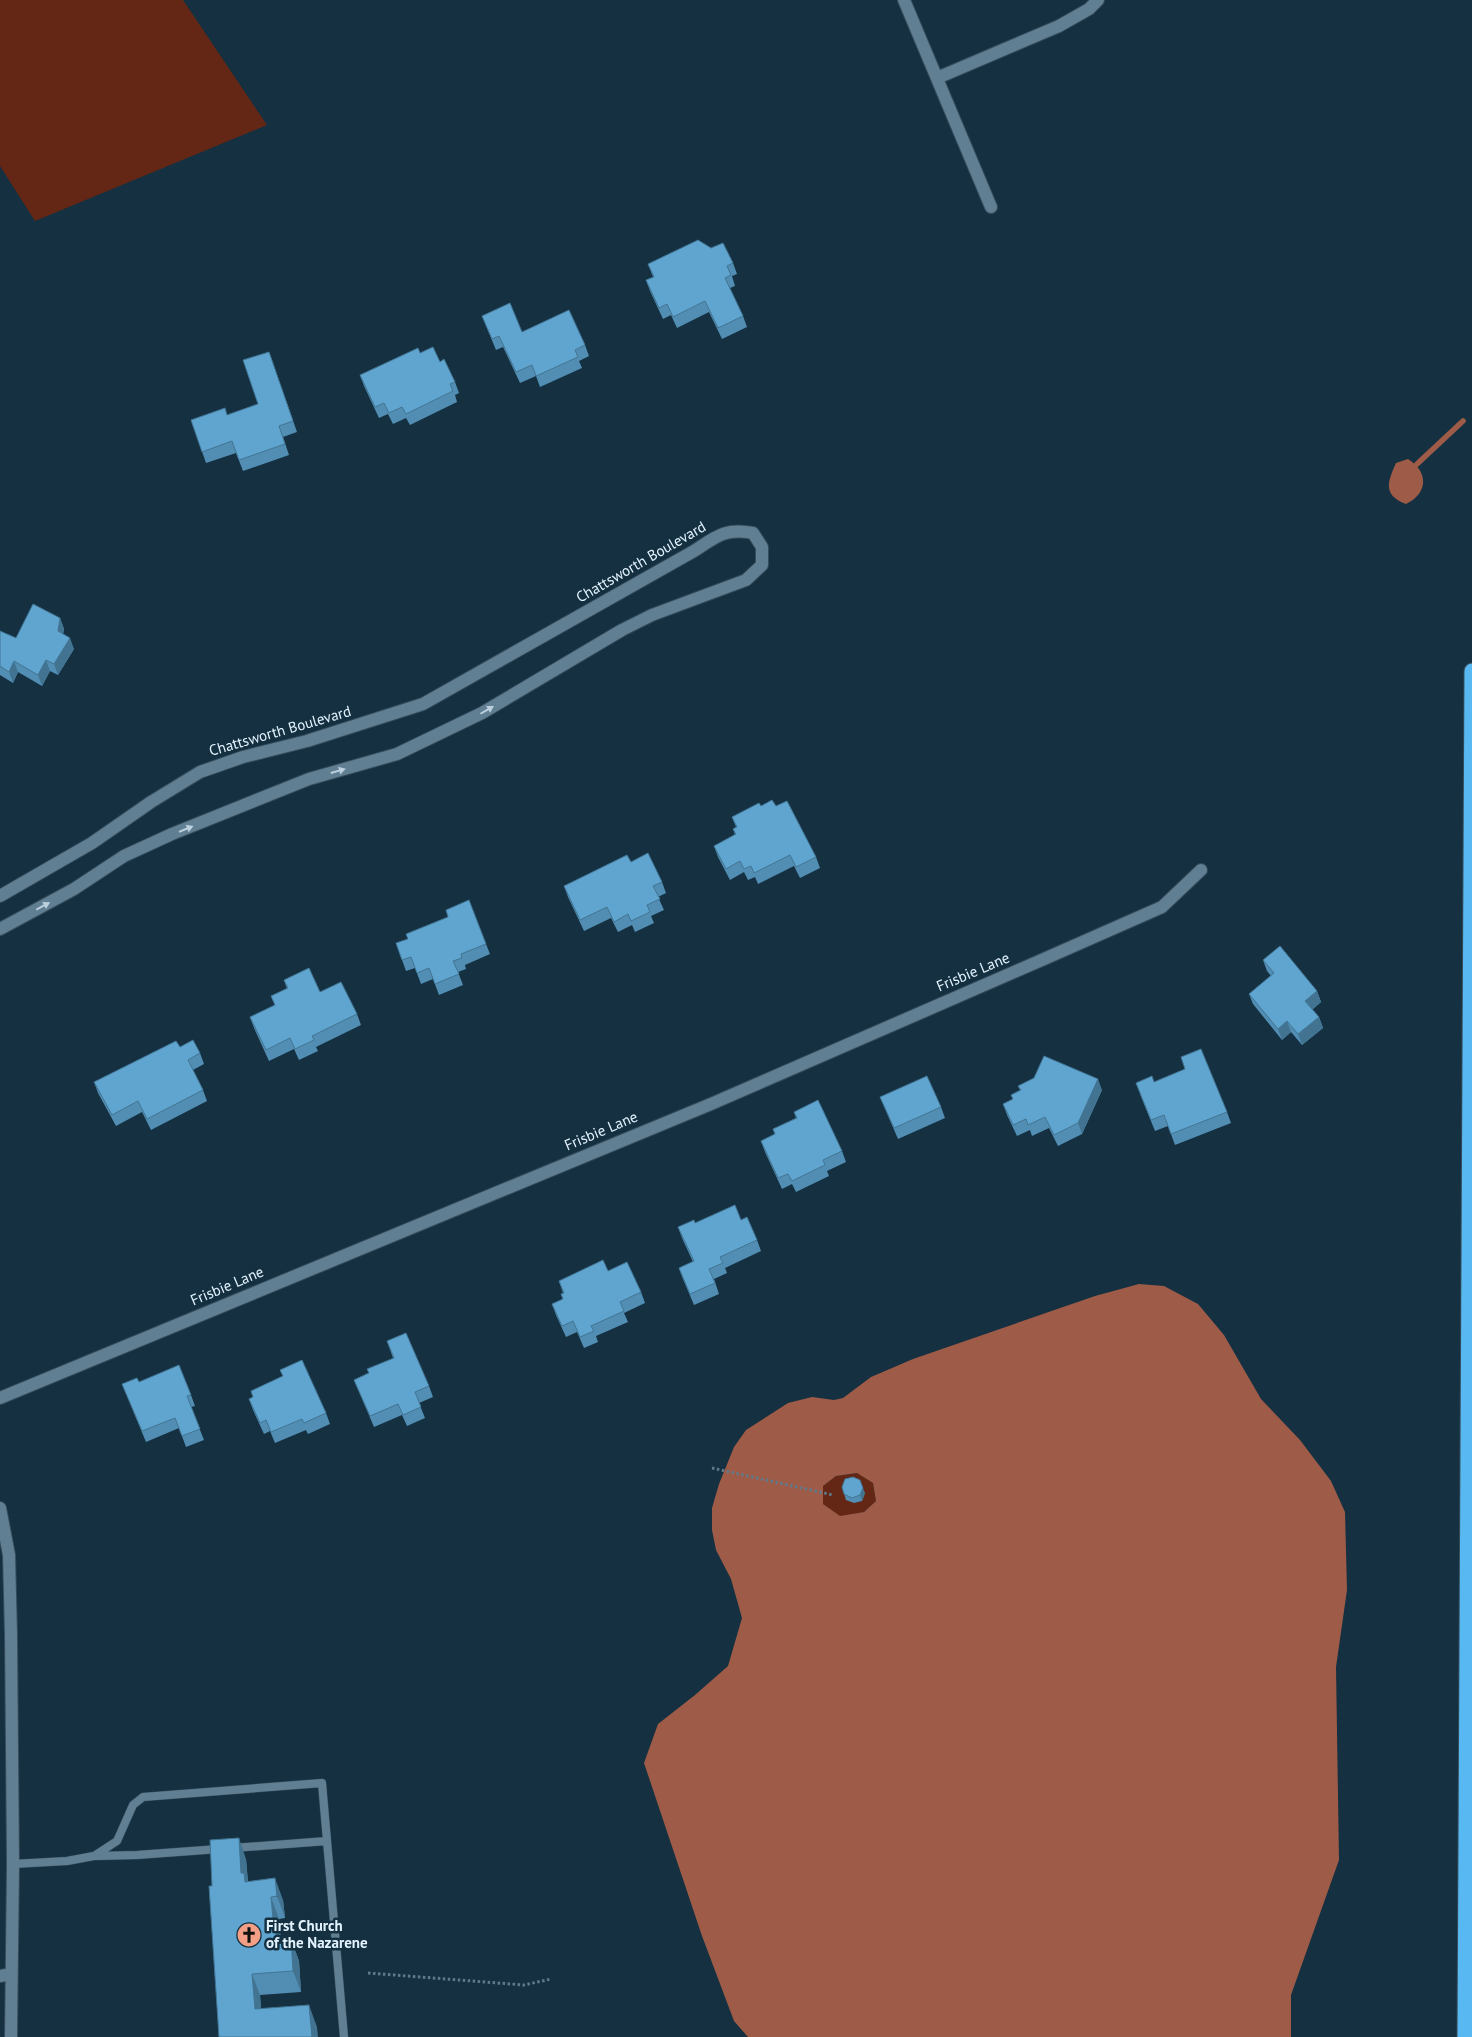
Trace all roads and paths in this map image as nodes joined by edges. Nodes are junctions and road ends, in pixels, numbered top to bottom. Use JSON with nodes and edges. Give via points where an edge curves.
{"nodes":[{"id":1,"x":904,"y":0,"type":"edge"},
{"id":2,"x":1098,"y":0,"type":"edge"},
{"id":3,"x":937,"y":78,"type":"junction"},
{"id":4,"x":991,"y":206,"type":"dead end"},
{"id":5,"x":1472,"y":671,"type":"edge"},
{"id":6,"x":1201,"y":870,"type":"dead end"},
{"id":7,"x":0,"y":896,"type":"edge"},
{"id":8,"x":0,"y":929,"type":"edge"},
{"id":9,"x":0,"y":1398,"type":"edge"},
{"id":10,"x":712,"y":1468,"type":"dead end"},
{"id":11,"x":833,"y":1495,"type":"dead end"},
{"id":12,"x":0,"y":1508,"type":"edge"},
{"id":13,"x":327,"y":1841,"type":"junction"},
{"id":14,"x":94,"y":1856,"type":"junction"},
{"id":15,"x":13,"y":1864,"type":"junction"},
{"id":16,"x":368,"y":1973,"type":"dead end"},
{"id":17,"x":6,"y":1975,"type":"edge"},
{"id":18,"x":550,"y":1979,"type":"dead end"},
{"id":19,"x":11,"y":2037,"type":"edge"},
{"id":20,"x":344,"y":2037,"type":"edge"},
{"id":21,"x":1465,"y":2037,"type":"edge"}],
"edges":[{"from":1,"to":3,"type":"street"},
{"from":2,"to":3,"type":"street","via":[[1059,26]]},
{"from":3,"to":4,"type":"street"},
{"from":5,"to":21,"type":"highway"},
{"from":6,"to":9,"type":"street","name":"Frisbie Lane","via":[[1162,907],[1036,963],[701,1108]]},
{"from":8,"to":7,"type":"street","name":"Chattsworth Boulevard","one_way":true,"via":[[74,889],[124,856],[172,834],[309,779],[397,754],[482,713],[622,630],[652,615],[746,580],[762,565],[762,548],[753,533],[735,530],[716,536],[423,704],[200,772],[92,843]]},
{"from":10,"to":11,"type":"path"},
{"from":12,"to":15,"type":"street","via":[[9,1556]]},
{"from":13,"to":14,"type":"lane"},
{"from":13,"to":14,"type":"lane","via":[[322,1783],[143,1797],[134,1805],[117,1841]]},
{"from":13,"to":20,"type":"lane"},
{"from":14,"to":15,"type":"lane"},
{"from":15,"to":17,"type":"street"},
{"from":16,"to":18,"type":"path","via":[[524,1985]]},
{"from":17,"to":19,"type":"street"}]}
